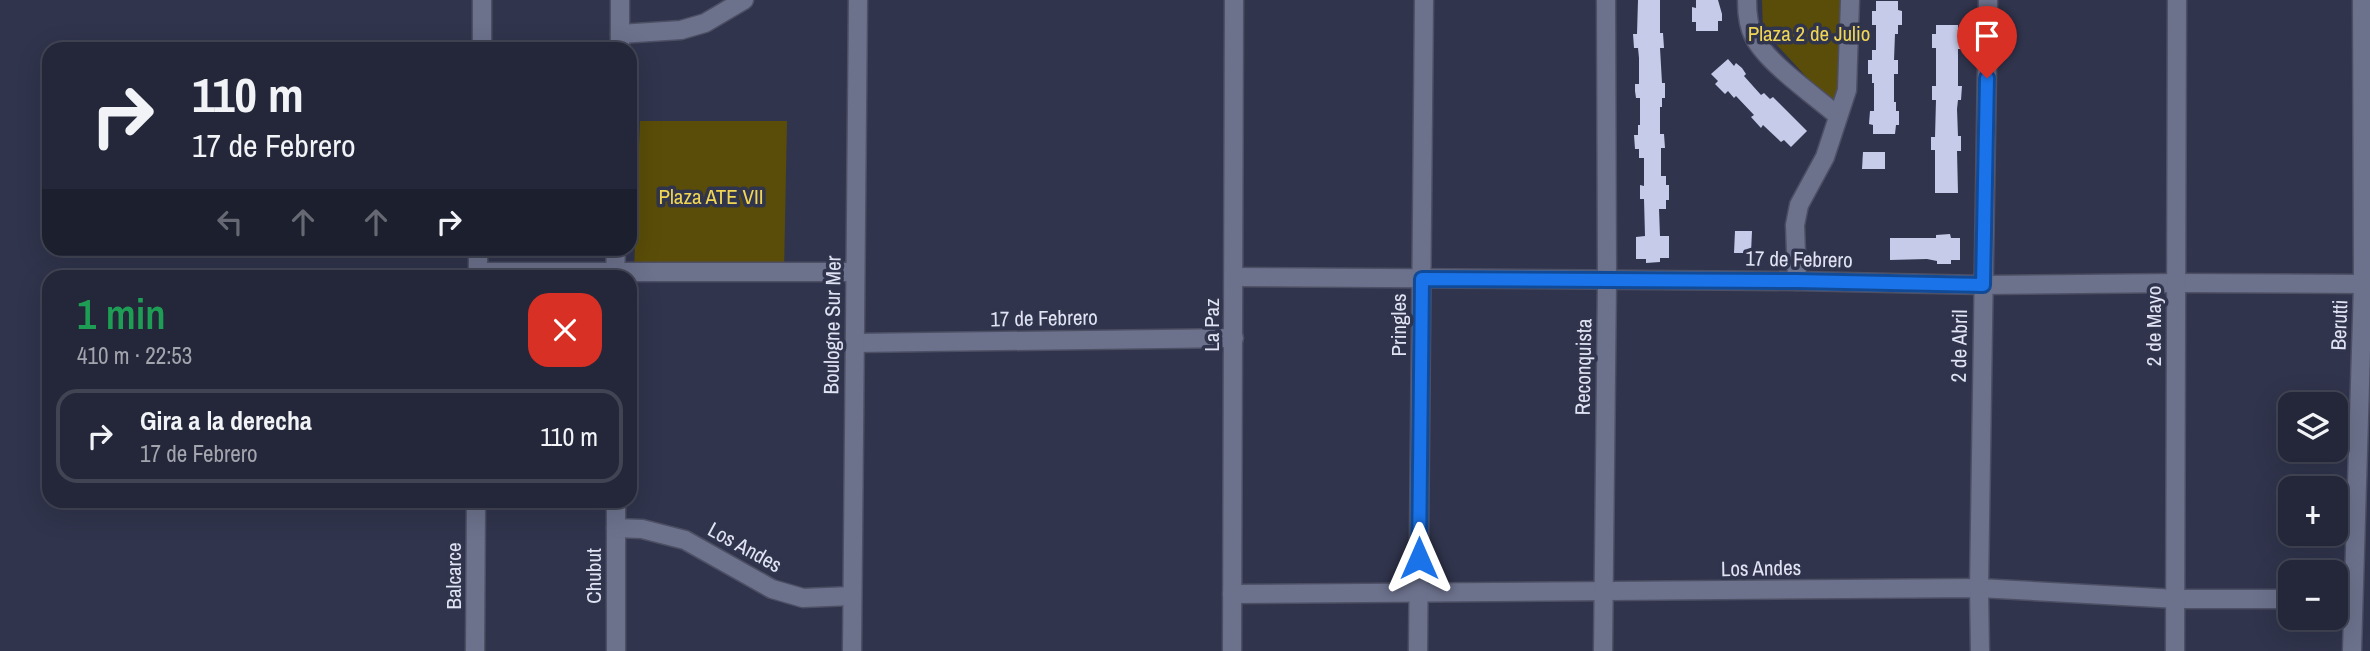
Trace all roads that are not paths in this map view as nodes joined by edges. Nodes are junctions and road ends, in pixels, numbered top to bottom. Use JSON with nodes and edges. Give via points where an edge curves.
{"nodes":[{"id":1,"x":482,"y":0,"type":"edge"},
{"id":2,"x":620,"y":0,"type":"edge"},
{"id":3,"x":744,"y":0,"type":"edge"},
{"id":4,"x":858,"y":0,"type":"edge"},
{"id":5,"x":1234,"y":0,"type":"edge"},
{"id":6,"x":1424,"y":0,"type":"edge"},
{"id":7,"x":1606,"y":0,"type":"edge"},
{"id":8,"x":1747,"y":0,"type":"edge"},
{"id":9,"x":1850,"y":0,"type":"edge"},
{"id":10,"x":1988,"y":0,"type":"edge"},
{"id":11,"x":2177,"y":0,"type":"edge"},
{"id":12,"x":2362,"y":0,"type":"edge"},
{"id":13,"x":620,"y":41,"type":"edge"},
{"id":14,"x":482,"y":42,"type":"edge"},
{"id":15,"x":1838,"y":116,"type":"junction"},
{"id":16,"x":855,"y":272,"type":"junction"},
{"id":17,"x":637,"y":274,"type":"edge"},
{"id":18,"x":1234,"y":278,"type":"junction"},
{"id":19,"x":1422,"y":279,"type":"junction"},
{"id":20,"x":1607,"y":281,"type":"junction"},
{"id":21,"x":1797,"y":281,"type":"junction"},
{"id":22,"x":2176,"y":283,"type":"junction"},
{"id":23,"x":2363,"y":284,"type":"junction"},
{"id":24,"x":1983,"y":285,"type":"junction"},
{"id":25,"x":1234,"y":338,"type":"junction"},
{"id":26,"x":855,"y":343,"type":"junction"},
{"id":27,"x":476,"y":508,"type":"edge"},
{"id":28,"x":616,"y":508,"type":"edge"},
{"id":29,"x":616,"y":528,"type":"junction"},
{"id":30,"x":2346,"y":560,"type":"edge"},
{"id":31,"x":1979,"y":588,"type":"junction"},
{"id":32,"x":1419,"y":593,"type":"junction"},
{"id":33,"x":1604,"y":593,"type":"junction"},
{"id":34,"x":1232,"y":594,"type":"junction"},
{"id":35,"x":852,"y":596,"type":"junction"},
{"id":36,"x":2177,"y":599,"type":"junction"},
{"id":37,"x":2278,"y":599,"type":"edge"},
{"id":38,"x":2348,"y":625,"type":"edge"},
{"id":39,"x":475,"y":651,"type":"edge"},
{"id":40,"x":617,"y":651,"type":"edge"},
{"id":41,"x":852,"y":651,"type":"edge"},
{"id":42,"x":1232,"y":651,"type":"edge"},
{"id":43,"x":1418,"y":651,"type":"edge"},
{"id":44,"x":1603,"y":651,"type":"edge"},
{"id":45,"x":1980,"y":651,"type":"edge"},
{"id":46,"x":2175,"y":651,"type":"edge"},
{"id":47,"x":2352,"y":651,"type":"edge"}],
"edges":[{"from":1,"to":14,"type":"street"},
{"from":2,"to":13,"type":"street"},
{"from":3,"to":13,"type":"street","via":[[705,23]]},
{"from":4,"to":16,"type":"street","name":"Boulogne Sur Mer"},
{"from":5,"to":18,"type":"street","name":"La Paz"},
{"from":6,"to":19,"type":"street","name":"Pringles"},
{"from":7,"to":20,"type":"street","name":"Reconquista"},
{"from":8,"to":15,"type":"street","via":[[1755,39]]},
{"from":9,"to":15,"type":"street","via":[[1847,90]]},
{"from":10,"to":24,"type":"street","name":"2 de Abril"},
{"from":11,"to":22,"type":"street","name":"2 de Mayo"},
{"from":12,"to":23,"type":"street","name":"Berutti"},
{"from":15,"to":21,"type":"street","via":[[1825,157],[1799,205]]},
{"from":16,"to":17,"type":"street"},
{"from":16,"to":26,"type":"street","name":"Boulogne Sur Mer"},
{"from":18,"to":19,"type":"street","name":"17 de Febrero"},
{"from":18,"to":25,"type":"street","name":"La Paz"},
{"from":19,"to":20,"type":"street","name":"17 de Febrero"},
{"from":19,"to":32,"type":"street","name":"Pringles"},
{"from":20,"to":21,"type":"street","name":"17 de Febrero"},
{"from":20,"to":33,"type":"street","name":"Reconquista"},
{"from":21,"to":24,"type":"street","name":"17 de Febrero"},
{"from":22,"to":23,"type":"street","name":"17 de Febrero"},
{"from":22,"to":24,"type":"street","name":"17 de Febrero"},
{"from":22,"to":36,"type":"street","name":"2 de Mayo"},
{"from":23,"to":30,"type":"street","name":"Berutti"},
{"from":24,"to":31,"type":"street","name":"2 de Abril"},
{"from":25,"to":26,"type":"street","name":"17 de Febrero"},
{"from":25,"to":34,"type":"street","name":"La Paz"},
{"from":26,"to":35,"type":"street","name":"Boulogne Sur Mer"},
{"from":27,"to":39,"type":"street","name":"Balcarce"},
{"from":28,"to":29,"type":"street","name":"Chubut"},
{"from":29,"to":35,"type":"street","name":"Los Andes","via":[[685,540],[772,589],[803,598]]},
{"from":29,"to":40,"type":"street","name":"Chubut"},
{"from":31,"to":33,"type":"street","name":"Los Andes"},
{"from":31,"to":36,"type":"street","name":"Los Andes"},
{"from":31,"to":45,"type":"street","name":"2 de Abril"},
{"from":32,"to":33,"type":"street","name":"Los Andes"},
{"from":32,"to":34,"type":"street","name":"Los Andes"},
{"from":32,"to":43,"type":"street","name":"Pringles"},
{"from":33,"to":44,"type":"street","name":"Reconquista"},
{"from":34,"to":42,"type":"street","name":"La Paz"},
{"from":35,"to":41,"type":"street","name":"Boulogne Sur Mer"},
{"from":36,"to":37,"type":"street","name":"Los Andes"},
{"from":36,"to":46,"type":"street","name":"2 de Mayo"},
{"from":38,"to":47,"type":"street","name":"Berutti"}]}
